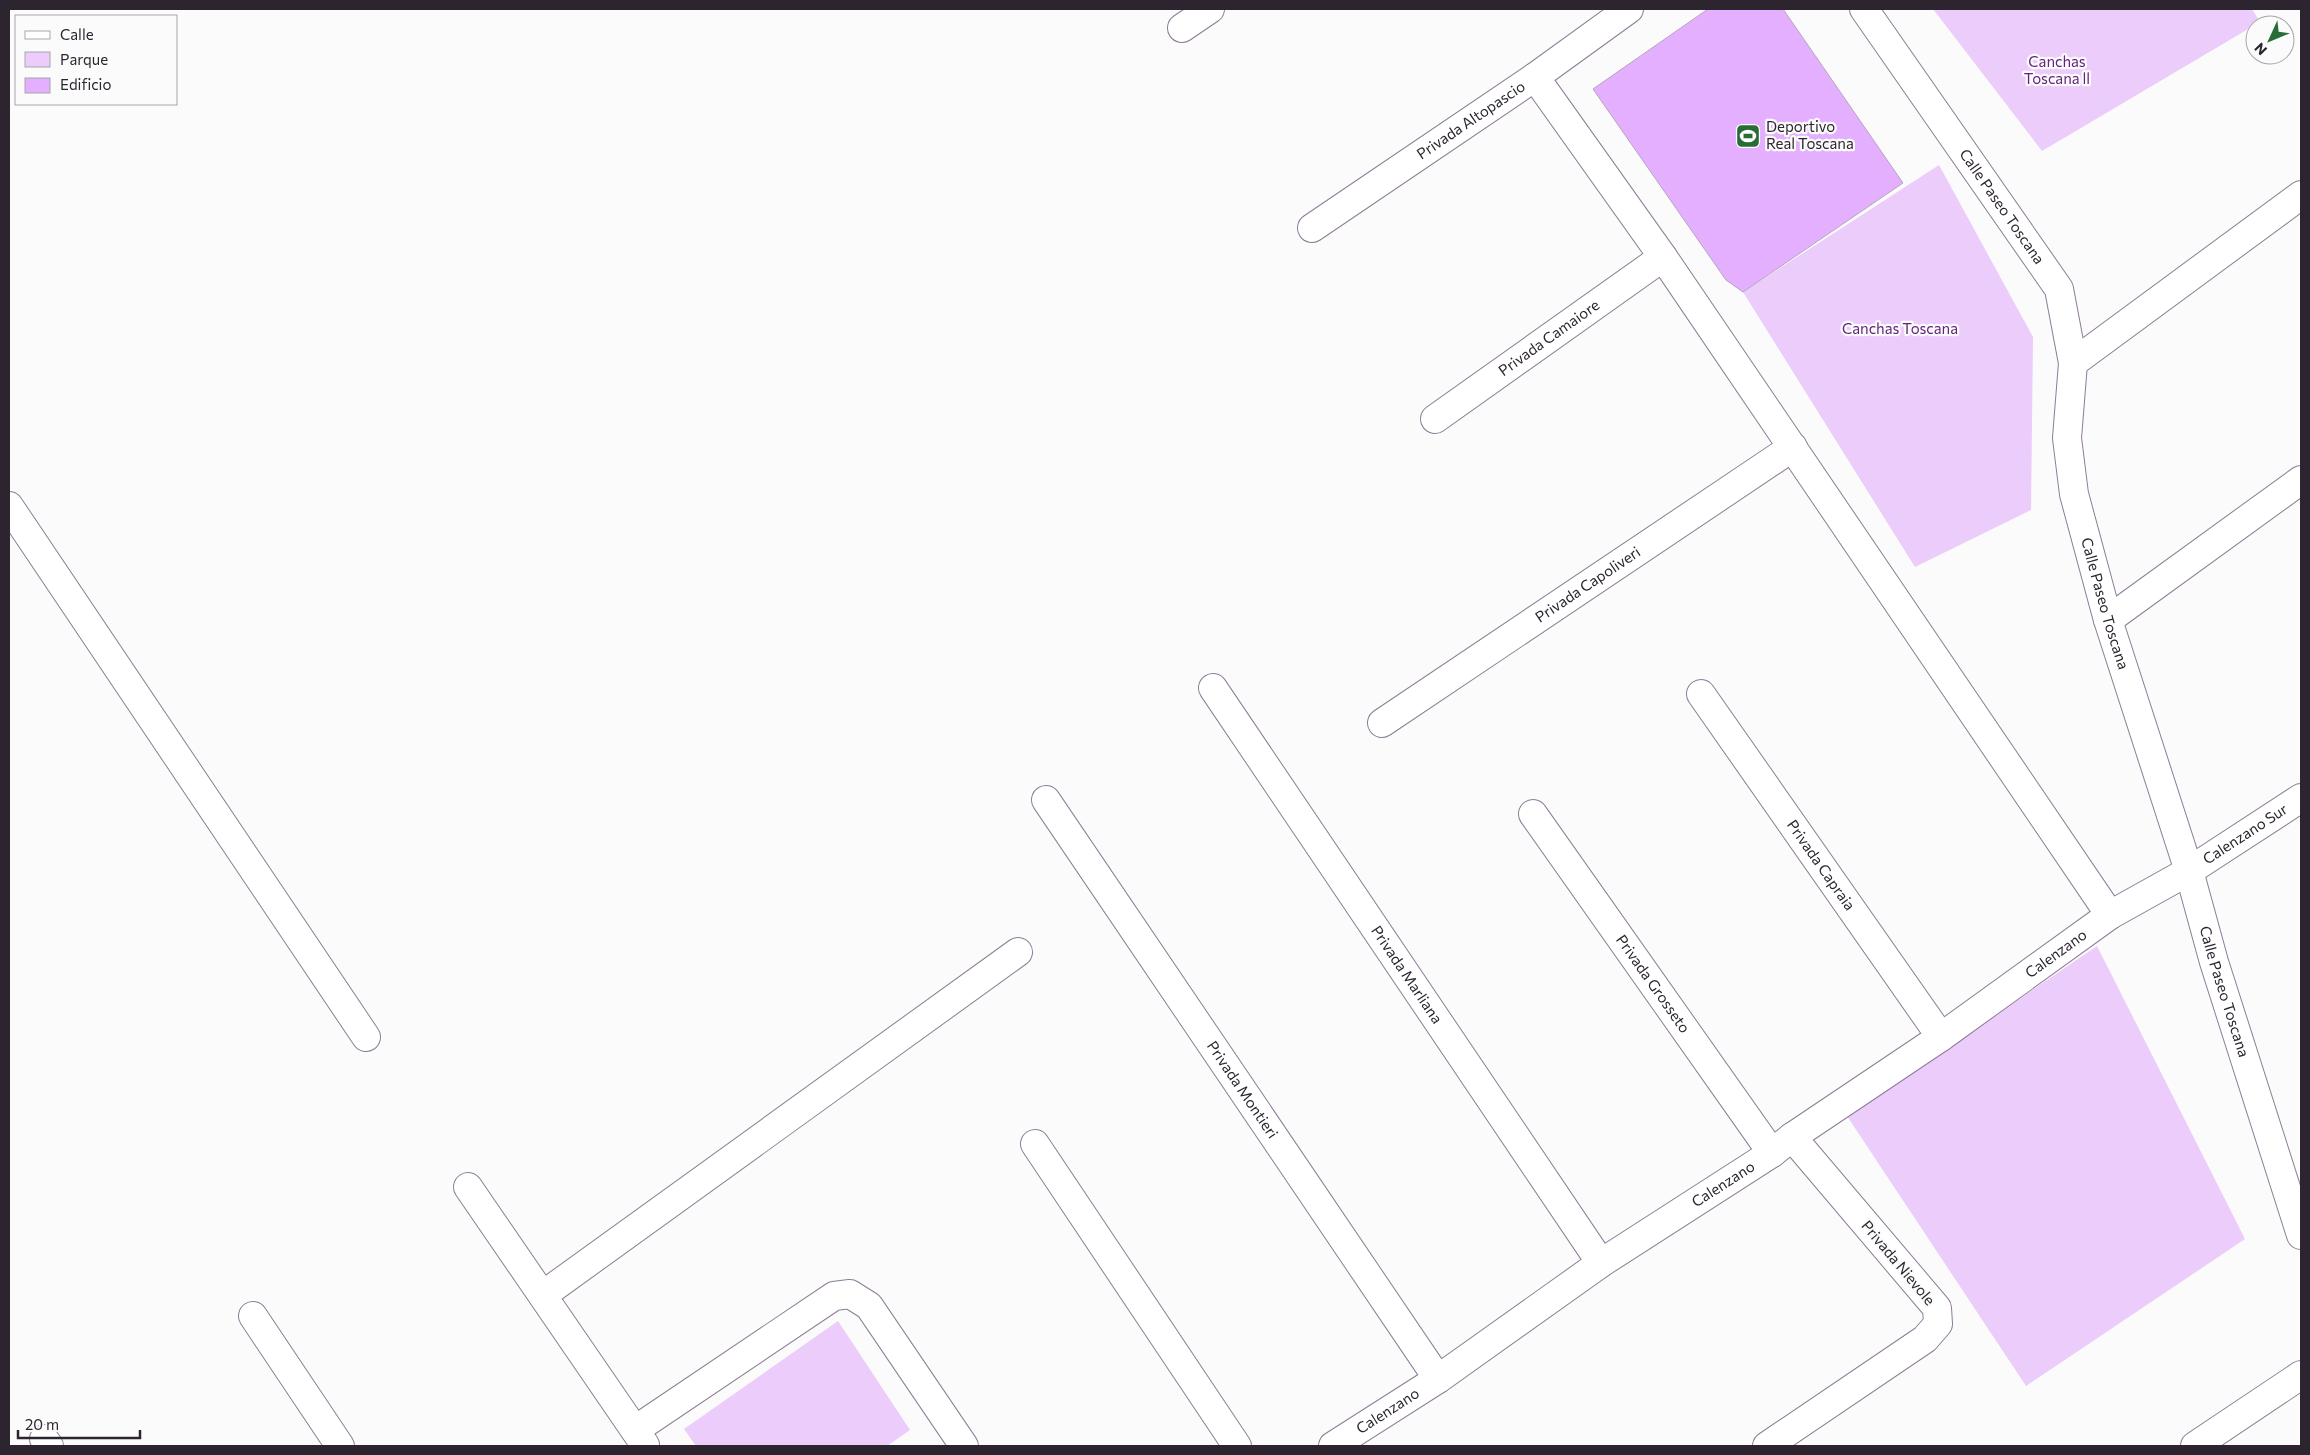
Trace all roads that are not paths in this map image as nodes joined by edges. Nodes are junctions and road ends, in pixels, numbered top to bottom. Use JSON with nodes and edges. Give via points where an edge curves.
{"nodes":[{"id":1,"x":1210,"y":9,"type":"edge"},
{"id":2,"x":1629,"y":9,"type":"edge"},
{"id":3,"x":1864,"y":9,"type":"edge"},
{"id":4,"x":1182,"y":28,"type":"dead end"},
{"id":5,"x":1535,"y":77,"type":"junction"},
{"id":6,"x":2301,"y":194,"type":"edge"},
{"id":7,"x":1312,"y":228,"type":"dead end"},
{"id":8,"x":1663,"y":257,"type":"junction"},
{"id":9,"x":2073,"y":363,"type":"junction"},
{"id":10,"x":1435,"y":419,"type":"dead end"},
{"id":11,"x":1793,"y":448,"type":"junction"},
{"id":12,"x":2301,"y":480,"type":"edge"},
{"id":13,"x":9,"y":506,"type":"edge"},
{"id":14,"x":2108,"y":620,"type":"junction"},
{"id":15,"x":1213,"y":688,"type":"dead end"},
{"id":16,"x":1701,"y":694,"type":"dead end"},
{"id":17,"x":1382,"y":723,"type":"dead end"},
{"id":18,"x":2301,"y":798,"type":"edge"},
{"id":19,"x":1046,"y":800,"type":"dead end"},
{"id":20,"x":1533,"y":814,"type":"dead end"},
{"id":21,"x":2188,"y":871,"type":"junction"},
{"id":22,"x":2110,"y":915,"type":"junction"},
{"id":23,"x":1018,"y":952,"type":"dead end"},
{"id":24,"x":366,"y":1037,"type":"dead end"},
{"id":25,"x":1941,"y":1037,"type":"junction"},
{"id":26,"x":1034,"y":1144,"type":"dead end"},
{"id":27,"x":1782,"y":1145,"type":"junction"},
{"id":28,"x":468,"y":1187,"type":"dead end"},
{"id":29,"x":2301,"y":1236,"type":"edge"},
{"id":30,"x":1601,"y":1263,"type":"junction"},
{"id":31,"x":543,"y":1295,"type":"junction"},
{"id":32,"x":253,"y":1316,"type":"dead end"},
{"id":33,"x":2301,"y":1375,"type":"edge"},
{"id":34,"x":1438,"y":1379,"type":"junction"},
{"id":35,"x":641,"y":1438,"type":"edge"},
{"id":36,"x":340,"y":1446,"type":"edge"},
{"id":37,"x":964,"y":1446,"type":"edge"},
{"id":38,"x":1237,"y":1446,"type":"edge"},
{"id":39,"x":1333,"y":1446,"type":"edge"},
{"id":40,"x":1767,"y":1446,"type":"edge"},
{"id":41,"x":2195,"y":1446,"type":"edge"}],
"edges":[{"from":1,"to":4,"type":"street"},
{"from":2,"to":5,"type":"street","name":"Privada Altopascio"},
{"from":3,"to":9,"type":"street","name":"Calle Paseo Toscana","via":[[2059,289]]},
{"from":5,"to":7,"type":"street","name":"Privada Altopascio"},
{"from":5,"to":8,"type":"street"},
{"from":6,"to":9,"type":"street"},
{"from":8,"to":10,"type":"street","name":"Privada Camaiore"},
{"from":8,"to":11,"type":"street"},
{"from":9,"to":14,"type":"street","name":"Calle Paseo Toscana","via":[[2067,438],[2074,494]]},
{"from":11,"to":17,"type":"street","name":"Privada Capoliveri"},
{"from":11,"to":22,"type":"street"},
{"from":12,"to":14,"type":"street"},
{"from":13,"to":24,"type":"street"},
{"from":14,"to":21,"type":"street","name":"Calle Paseo Toscana"},
{"from":15,"to":30,"type":"street","name":"Privada Marliana"},
{"from":16,"to":25,"type":"street","name":"Privada Capraia"},
{"from":18,"to":21,"type":"street","name":"Calenzano Sur"},
{"from":19,"to":34,"type":"street","name":"Privada Montieri"},
{"from":20,"to":27,"type":"street","name":"Privada Grosseto"},
{"from":21,"to":22,"type":"street","name":"Calenzano Sur"},
{"from":21,"to":29,"type":"street","name":"Calle Paseo Toscana"},
{"from":22,"to":25,"type":"street","name":"Calenzano"},
{"from":23,"to":31,"type":"street"},
{"from":25,"to":27,"type":"street","name":"Calenzano"},
{"from":26,"to":38,"type":"street"},
{"from":27,"to":30,"type":"street","name":"Calenzano"},
{"from":27,"to":40,"type":"street","name":"Privada Nievole","via":[[1937,1308],[1938,1324],[1925,1339]]},
{"from":28,"to":31,"type":"street"},
{"from":30,"to":34,"type":"street","name":"Calenzano"},
{"from":31,"to":35,"type":"street"},
{"from":32,"to":36,"type":"street"},
{"from":33,"to":41,"type":"street"},
{"from":34,"to":39,"type":"street","name":"Calenzano"},
{"from":35,"to":37,"type":"street","via":[[834,1296],[850,1294],[869,1306]]}]}
